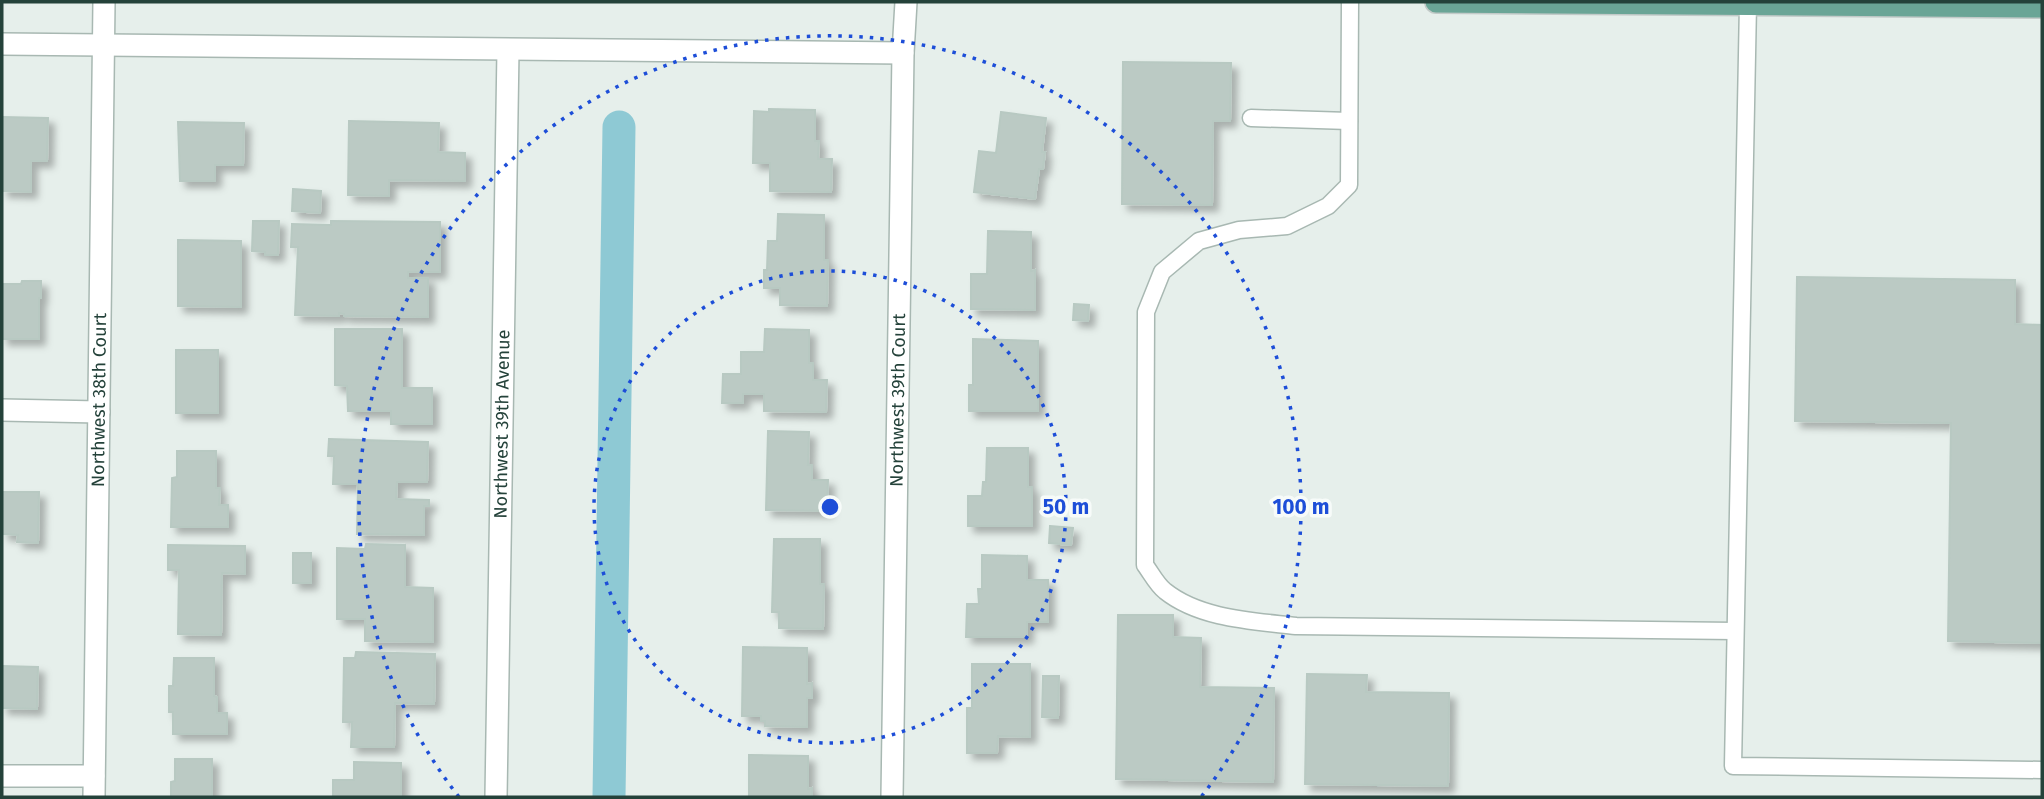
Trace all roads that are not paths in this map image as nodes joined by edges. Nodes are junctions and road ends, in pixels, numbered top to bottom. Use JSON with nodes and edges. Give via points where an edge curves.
{"nodes":[{"id":1,"x":104,"y":2,"type":"edge"},
{"id":2,"x":906,"y":2,"type":"edge"},
{"id":3,"x":1350,"y":2,"type":"edge"},
{"id":4,"x":1436,"y":2,"type":"edge"},
{"id":5,"x":1748,"y":5,"type":"junction"},
{"id":6,"x":2042,"y":7,"type":"edge"},
{"id":7,"x":2,"y":44,"type":"edge"},
{"id":8,"x":102,"y":44,"type":"junction"},
{"id":9,"x":508,"y":50,"type":"junction"},
{"id":10,"x":903,"y":53,"type":"junction"},
{"id":11,"x":1251,"y":118,"type":"dead end"},
{"id":12,"x":1349,"y":121,"type":"junction"},
{"id":13,"x":2,"y":410,"type":"edge"},
{"id":14,"x":99,"y":412,"type":"junction"},
{"id":15,"x":1735,"y":631,"type":"junction"},
{"id":16,"x":2042,"y":770,"type":"edge"},
{"id":17,"x":2,"y":776,"type":"edge"},
{"id":18,"x":94,"y":787,"type":"edge"},
{"id":19,"x":496,"y":797,"type":"edge"},
{"id":20,"x":892,"y":797,"type":"edge"}],
"edges":[{"from":1,"to":8,"type":"street","name":"Northwest 38th Court"},
{"from":2,"to":10,"type":"street","name":"Northwest 39th Court"},
{"from":3,"to":12,"type":"lane"},
{"from":4,"to":5,"type":"main road"},
{"from":5,"to":6,"type":"main road"},
{"from":5,"to":15,"type":"lane"},
{"from":7,"to":8,"type":"street"},
{"from":8,"to":9,"type":"street"},
{"from":8,"to":14,"type":"street","name":"Northwest 38th Court"},
{"from":9,"to":10,"type":"street"},
{"from":9,"to":19,"type":"street","name":"Northwest 39th Avenue"},
{"from":10,"to":20,"type":"street","name":"Northwest 39th Court"},
{"from":11,"to":12,"type":"lane"},
{"from":12,"to":15,"type":"lane","via":[[1349,185],[1328,206],[1287,226],[1239,230],[1199,241],[1162,272],[1146,312],[1145,565],[1164,590],[1190,605],[1237,619],[1296,626]]},
{"from":13,"to":14,"type":"street"},
{"from":14,"to":18,"type":"street","name":"Northwest 38th Court"},
{"from":15,"to":16,"type":"lane","via":[[1733,766]]},
{"from":17,"to":18,"type":"street"}]}
